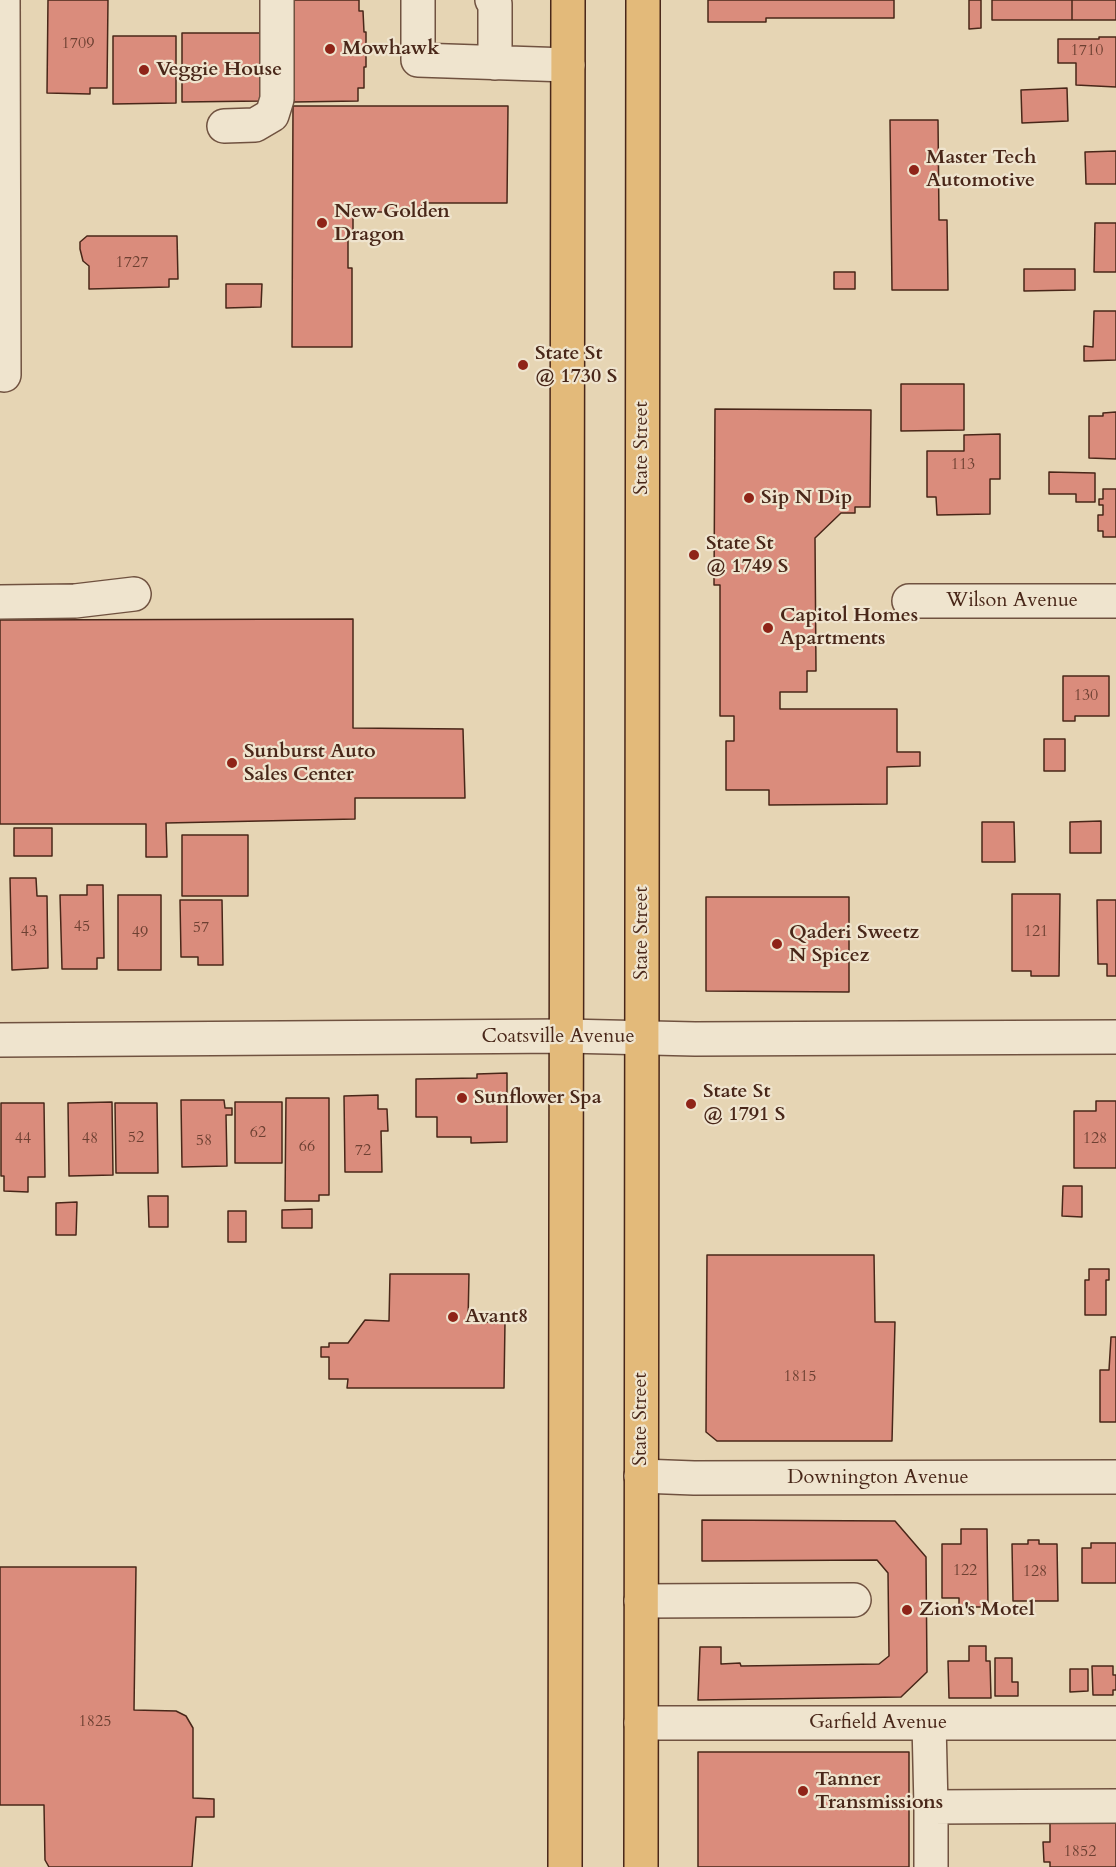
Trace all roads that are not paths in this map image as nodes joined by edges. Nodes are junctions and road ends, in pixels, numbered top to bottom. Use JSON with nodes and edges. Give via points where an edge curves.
{"nodes":[{"id":1,"x":3,"y":0,"type":"edge"},
{"id":2,"x":277,"y":0,"type":"edge"},
{"id":3,"x":418,"y":0,"type":"edge"},
{"id":4,"x":492,"y":0,"type":"edge"},
{"id":5,"x":568,"y":0,"type":"edge"},
{"id":6,"x":643,"y":0,"type":"edge"},
{"id":7,"x":495,"y":63,"type":"junction"},
{"id":8,"x":568,"y":65,"type":"junction"},
{"id":9,"x":224,"y":126,"type":"dead end"},
{"id":10,"x":4,"y":375,"type":"dead end"},
{"id":11,"x":134,"y":594,"type":"dead end"},
{"id":12,"x":909,"y":601,"type":"dead end"},
{"id":13,"x":1116,"y":601,"type":"edge"},
{"id":14,"x":0,"y":602,"type":"edge"},
{"id":15,"x":566,"y":1036,"type":"junction"},
{"id":16,"x":1116,"y":1037,"type":"edge"},
{"id":17,"x":642,"y":1038,"type":"junction"},
{"id":18,"x":0,"y":1040,"type":"edge"},
{"id":19,"x":641,"y":1476,"type":"junction"},
{"id":20,"x":1116,"y":1477,"type":"edge"},
{"id":21,"x":854,"y":1600,"type":"dead end"},
{"id":22,"x":641,"y":1601,"type":"junction"},
{"id":23,"x":641,"y":1723,"type":"junction"},
{"id":24,"x":929,"y":1723,"type":"junction"},
{"id":25,"x":1116,"y":1723,"type":"edge"},
{"id":26,"x":1116,"y":1806,"type":"edge"},
{"id":27,"x":931,"y":1807,"type":"junction"},
{"id":28,"x":565,"y":1867,"type":"edge"},
{"id":29,"x":641,"y":1867,"type":"edge"},
{"id":30,"x":931,"y":1867,"type":"edge"}],
"edges":[{"from":1,"to":10,"type":"street"},
{"from":2,"to":9,"type":"street","via":[[277,99],[272,115],[255,125]]},
{"from":3,"to":7,"type":"street","via":[[418,60]]},
{"from":4,"to":7,"type":"street"},
{"from":5,"to":8,"type":"main road"},
{"from":6,"to":17,"type":"main road","name":"State Street"},
{"from":7,"to":8,"type":"street"},
{"from":8,"to":15,"type":"main road"},
{"from":11,"to":14,"type":"street","via":[[75,601]]},
{"from":12,"to":13,"type":"street","name":"Wilson Avenue"},
{"from":15,"to":17,"type":"street","name":"Coatsville Avenue"},
{"from":15,"to":18,"type":"street","name":"Coatsville Avenue"},
{"from":15,"to":28,"type":"main road"},
{"from":16,"to":17,"type":"street","name":"Coatsville Avenue"},
{"from":17,"to":19,"type":"main road","name":"State Street"},
{"from":19,"to":20,"type":"street","name":"Downington Avenue"},
{"from":19,"to":22,"type":"main road","name":"State Street"},
{"from":21,"to":22,"type":"street"},
{"from":22,"to":23,"type":"main road","name":"State Street"},
{"from":23,"to":24,"type":"street","name":"Garfield Avenue"},
{"from":23,"to":29,"type":"main road","name":"State Street"},
{"from":24,"to":25,"type":"street","name":"Garfield Avenue"},
{"from":24,"to":27,"type":"street"},
{"from":26,"to":27,"type":"street"},
{"from":27,"to":30,"type":"street"}]}
